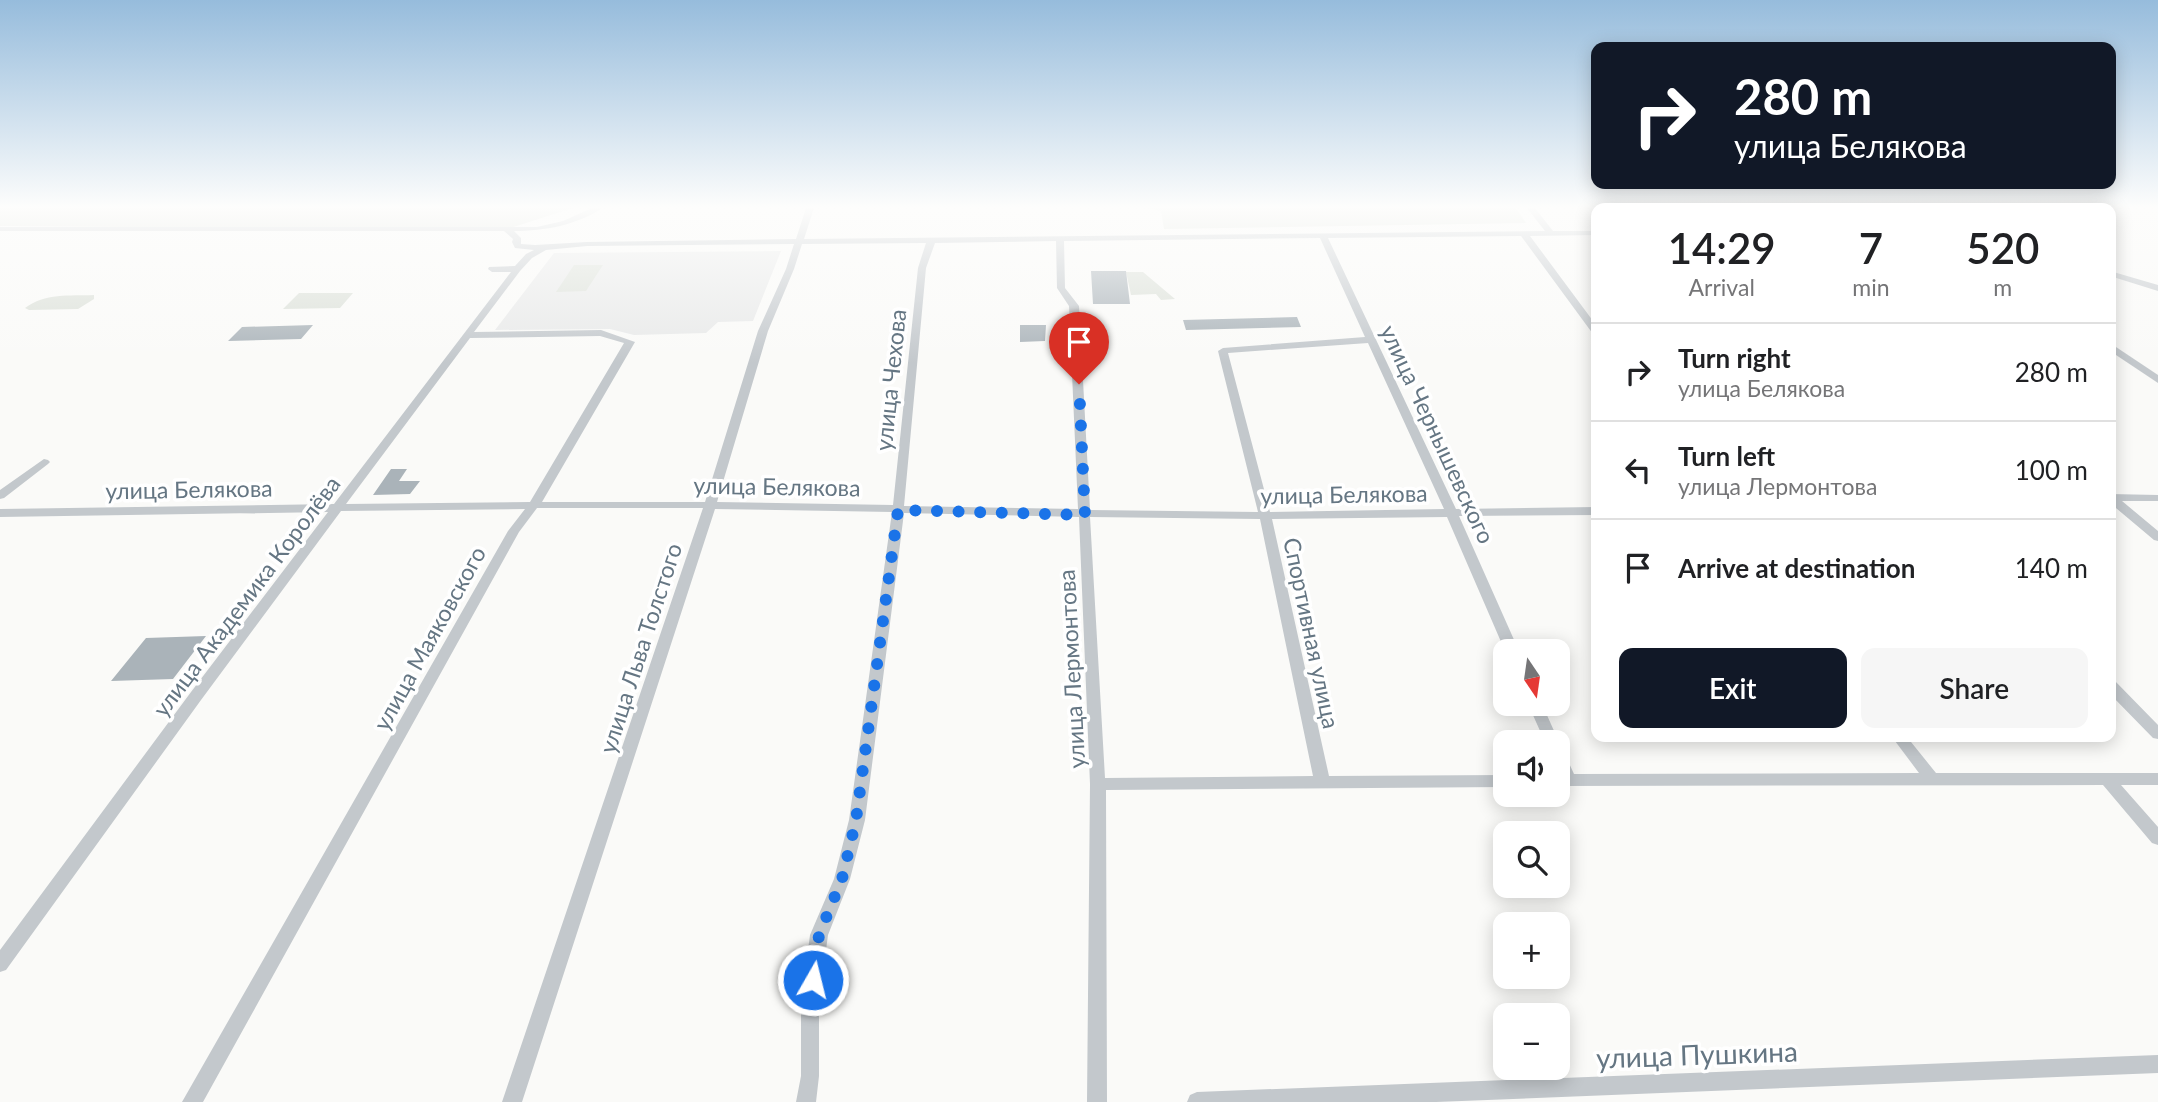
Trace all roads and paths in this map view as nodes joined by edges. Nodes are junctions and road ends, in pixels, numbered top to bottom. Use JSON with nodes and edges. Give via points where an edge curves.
{"nodes":[{"id":1,"x":523,"y":259,"type":"edge"},
{"id":2,"x":793,"y":259,"type":"edge"},
{"id":3,"x":925,"y":259,"type":"edge"},
{"id":4,"x":1060,"y":259,"type":"edge"},
{"id":5,"x":1332,"y":259,"type":"edge"},
{"id":6,"x":1543,"y":259,"type":"edge"},
{"id":7,"x":492,"y":269,"type":"dead end"},
{"id":8,"x":517,"y":270,"type":"junction"},
{"id":9,"x":2116,"y":275,"type":"edge"},
{"id":10,"x":2158,"y":288,"type":"edge"},
{"id":11,"x":1591,"y":325,"type":"edge"},
{"id":12,"x":469,"y":335,"type":"junction"},
{"id":13,"x":1368,"y":340,"type":"junction"},
{"id":14,"x":2116,"y":350,"type":"edge"},
{"id":15,"x":2158,"y":380,"type":"edge"},
{"id":16,"x":44,"y":462,"type":"dead end"},
{"id":17,"x":0,"y":496,"type":"edge"},
{"id":18,"x":2116,"y":498,"type":"edge"},
{"id":19,"x":2158,"y":498,"type":"edge"},
{"id":20,"x":2116,"y":502,"type":"edge"},
{"id":21,"x":532,"y":505,"type":"junction"},
{"id":22,"x":710,"y":505,"type":"junction"},
{"id":23,"x":338,"y":509,"type":"junction"},
{"id":24,"x":898,"y":510,"type":"junction"},
{"id":25,"x":1591,"y":510,"type":"edge"},
{"id":26,"x":0,"y":513,"type":"edge"},
{"id":27,"x":1452,"y":514,"type":"junction"},
{"id":28,"x":1085,"y":515,"type":"junction"},
{"id":29,"x":1265,"y":516,"type":"junction"},
{"id":30,"x":2158,"y":537,"type":"edge"},
{"id":31,"x":1507,"y":639,"type":"edge"},
{"id":32,"x":2116,"y":691,"type":"edge"},
{"id":33,"x":2158,"y":734,"type":"edge"},
{"id":34,"x":1903,"y":742,"type":"edge"},
{"id":35,"x":2108,"y":779,"type":"junction"},
{"id":36,"x":2158,"y":779,"type":"edge"},
{"id":37,"x":1493,"y":780,"type":"edge"},
{"id":38,"x":1570,"y":780,"type":"edge"},
{"id":39,"x":1932,"y":780,"type":"junction"},
{"id":40,"x":1322,"y":781,"type":"junction"},
{"id":41,"x":1098,"y":785,"type":"junction"},
{"id":42,"x":2158,"y":838,"type":"edge"},
{"id":43,"x":0,"y":964,"type":"edge"},
{"id":44,"x":2158,"y":1064,"type":"edge"},
{"id":45,"x":1471,"y":1097,"type":"edge"},
{"id":46,"x":192,"y":1102,"type":"edge"},
{"id":47,"x":512,"y":1102,"type":"edge"},
{"id":48,"x":806,"y":1102,"type":"edge"},
{"id":49,"x":1097,"y":1102,"type":"edge"},
{"id":50,"x":1197,"y":1102,"type":"edge"}],
"edges":[{"from":1,"to":8,"type":"street","name":"улица Академика Королёва"},
{"from":2,"to":22,"type":"street","name":"улица Льва Толстого","via":[[764,331]]},
{"from":3,"to":24,"type":"street","name":"улица Чехова"},
{"from":4,"to":28,"type":"street","name":"улица Лермонтова","via":[[1061,288],[1074,306]]},
{"from":5,"to":13,"type":"street","name":"улица Чернышевского"},
{"from":6,"to":11,"type":"street"},
{"from":7,"to":8,"type":"street"},
{"from":8,"to":12,"type":"street","name":"улица Академика Королёва"},
{"from":9,"to":10,"type":"street"},
{"from":12,"to":21,"type":"street","name":"улица Маяковского","via":[[601,334],[630,342]]},
{"from":12,"to":23,"type":"street","name":"улица Академика Королёва"},
{"from":13,"to":27,"type":"street","name":"улица Чернышевского"},
{"from":13,"to":29,"type":"street","name":"Спортивная улица","via":[[1223,351]]},
{"from":14,"to":15,"type":"street"},
{"from":16,"to":17,"type":"street"},
{"from":18,"to":19,"type":"street"},
{"from":20,"to":30,"type":"street"},
{"from":21,"to":22,"type":"street","name":"улица Белякова"},
{"from":21,"to":23,"type":"street","name":"улица Белякова"},
{"from":21,"to":46,"type":"street","name":"улица Маяковского"},
{"from":22,"to":24,"type":"street","name":"улица Белякова"},
{"from":22,"to":47,"type":"street","name":"улица Льва Толстого"},
{"from":23,"to":26,"type":"street","name":"улица Белякова"},
{"from":23,"to":43,"type":"street","name":"улица Академика Королёва"},
{"from":24,"to":28,"type":"street","name":"улица Белякова"},
{"from":24,"to":48,"type":"street","name":"улица Чехова","via":[[856,820],[842,879],[819,935],[810,1002]]},
{"from":25,"to":27,"type":"street","name":"улица Белякова"},
{"from":27,"to":29,"type":"street","name":"улица Белякова"},
{"from":27,"to":31,"type":"street","name":"улица Чернышевского"},
{"from":28,"to":29,"type":"street","name":"улица Белякова"},
{"from":28,"to":41,"type":"street","name":"улица Лермонтова"},
{"from":29,"to":40,"type":"street","name":"Спортивная улица"},
{"from":32,"to":33,"type":"street"},
{"from":34,"to":39,"type":"street"},
{"from":35,"to":36,"type":"street"},
{"from":35,"to":39,"type":"street"},
{"from":35,"to":42,"type":"street"},
{"from":37,"to":40,"type":"street"},
{"from":38,"to":39,"type":"street"},
{"from":40,"to":41,"type":"street"},
{"from":41,"to":49,"type":"street","name":"улица Лермонтова"},
{"from":44,"to":45,"type":"street","name":"улица Пушкина"},
{"from":45,"to":50,"type":"street","name":"улица Пушкина"}]}
